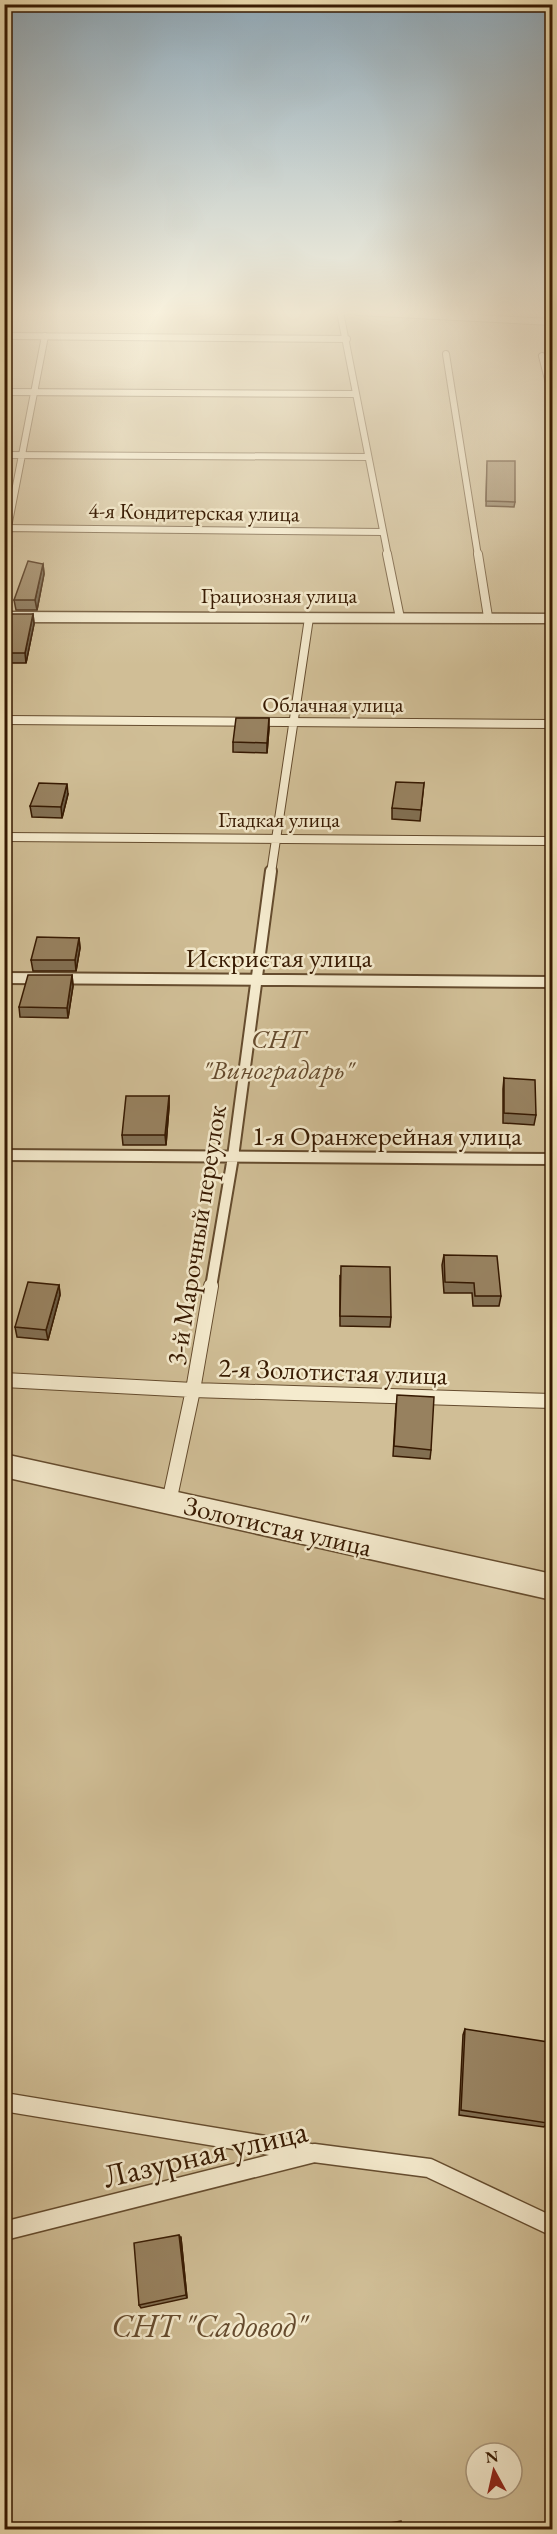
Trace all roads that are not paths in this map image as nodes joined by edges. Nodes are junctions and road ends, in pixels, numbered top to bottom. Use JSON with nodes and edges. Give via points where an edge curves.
{"nodes":[{"id":1,"x":25,"y":430,"type":"edge"},
{"id":2,"x":363,"y":430,"type":"edge"},
{"id":3,"x":458,"y":430,"type":"edge"},
{"id":4,"x":4,"y":455,"type":"edge"},
{"id":5,"x":20,"y":455,"type":"junction"},
{"id":6,"x":368,"y":457,"type":"junction"},
{"id":7,"x":6,"y":528,"type":"edge"},
{"id":8,"x":382,"y":532,"type":"junction"},
{"id":9,"x":4,"y":548,"type":"edge"},
{"id":10,"x":4,"y":617,"type":"edge"},
{"id":11,"x":488,"y":617,"type":"junction"},
{"id":12,"x":309,"y":618,"type":"junction"},
{"id":13,"x":400,"y":618,"type":"junction"},
{"id":14,"x":552,"y":619,"type":"edge"},
{"id":15,"x":4,"y":720,"type":"edge"},
{"id":16,"x":294,"y":722,"type":"junction"},
{"id":17,"x":552,"y":724,"type":"edge"},
{"id":18,"x":4,"y":837,"type":"edge"},
{"id":19,"x":275,"y":839,"type":"junction"},
{"id":20,"x":552,"y":841,"type":"edge"},
{"id":21,"x":4,"y":978,"type":"edge"},
{"id":22,"x":256,"y":980,"type":"junction"},
{"id":23,"x":552,"y":982,"type":"edge"},
{"id":24,"x":4,"y":1155,"type":"edge"},
{"id":25,"x":233,"y":1156,"type":"junction"},
{"id":26,"x":552,"y":1159,"type":"edge"},
{"id":27,"x":4,"y":1380,"type":"edge"},
{"id":28,"x":193,"y":1390,"type":"junction"},
{"id":29,"x":552,"y":1401,"type":"edge"},
{"id":30,"x":4,"y":1464,"type":"edge"},
{"id":31,"x":169,"y":1502,"type":"junction"},
{"id":32,"x":552,"y":1587,"type":"edge"},
{"id":33,"x":4,"y":2102,"type":"edge"},
{"id":34,"x":314,"y":2153,"type":"junction"},
{"id":35,"x":552,"y":2226,"type":"edge"},
{"id":36,"x":4,"y":2231,"type":"edge"}],
"edges":[{"from":1,"to":5,"type":"lane"},
{"from":2,"to":6,"type":"lane"},
{"from":3,"to":11,"type":"lane"},
{"from":4,"to":5,"type":"lane"},
{"from":5,"to":6,"type":"lane"},
{"from":5,"to":7,"type":"lane"},
{"from":6,"to":8,"type":"lane"},
{"from":7,"to":8,"type":"lane","name":"4-я Кондитерская улица"},
{"from":7,"to":9,"type":"lane"},
{"from":8,"to":13,"type":"lane"},
{"from":10,"to":12,"type":"street","name":"Грациозная улица"},
{"from":11,"to":13,"type":"street","name":"Грациозная улица"},
{"from":11,"to":14,"type":"street","name":"Грациозная улица"},
{"from":12,"to":13,"type":"street","name":"Грациозная улица"},
{"from":12,"to":16,"type":"lane","name":"3-й Марочный переулок"},
{"from":15,"to":16,"type":"lane","name":"Облачная улица"},
{"from":16,"to":17,"type":"lane","name":"Облачная улица"},
{"from":16,"to":19,"type":"lane","name":"3-й Марочный переулок"},
{"from":18,"to":19,"type":"lane","name":"Гладкая улица"},
{"from":19,"to":20,"type":"lane","name":"Гладкая улица"},
{"from":19,"to":22,"type":"lane","name":"3-й Марочный переулок"},
{"from":21,"to":22,"type":"lane","name":"Искристая улица"},
{"from":22,"to":23,"type":"lane","name":"Искристая улица"},
{"from":22,"to":25,"type":"lane","name":"3-й Марочный переулок"},
{"from":24,"to":25,"type":"lane","name":"1-я Оранжерейная улица"},
{"from":25,"to":26,"type":"lane","name":"1-я Оранжерейная улица"},
{"from":25,"to":28,"type":"lane","name":"3-й Марочный переулок"},
{"from":27,"to":28,"type":"lane","name":"2-я Золотистая улица"},
{"from":28,"to":29,"type":"lane","name":"2-я Золотистая улица"},
{"from":28,"to":31,"type":"lane","name":"3-й Марочный переулок"},
{"from":30,"to":31,"type":"street","name":"Золотистая улица"},
{"from":31,"to":32,"type":"street","name":"Золотистая улица"},
{"from":33,"to":34,"type":"lane"},
{"from":34,"to":35,"type":"lane","name":"Лазурная улица","via":[[429,2168]]},
{"from":34,"to":36,"type":"lane","name":"Лазурная улица"}]}
